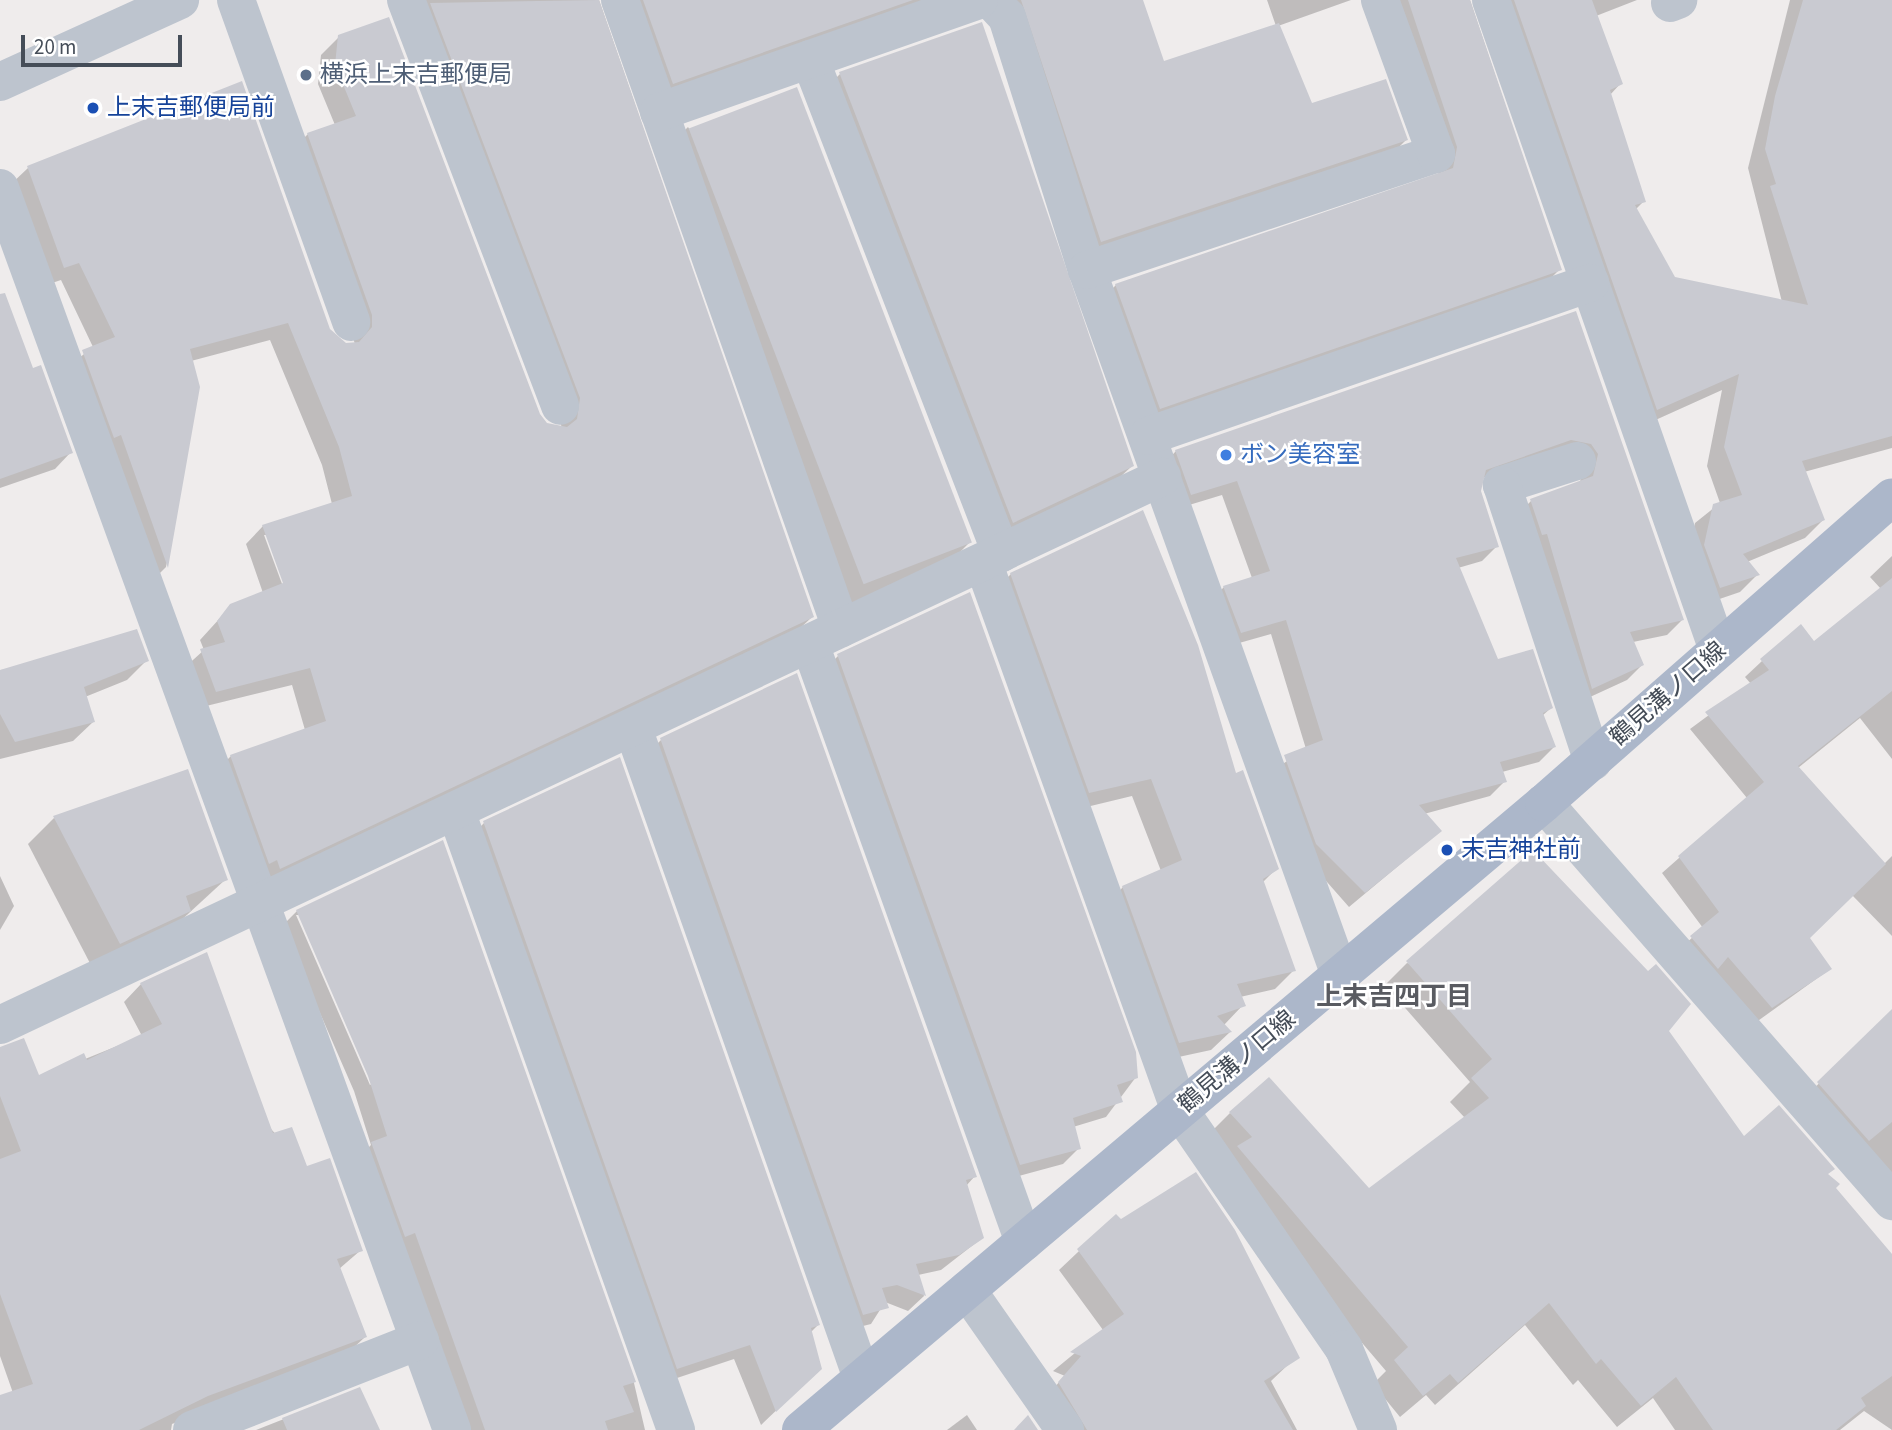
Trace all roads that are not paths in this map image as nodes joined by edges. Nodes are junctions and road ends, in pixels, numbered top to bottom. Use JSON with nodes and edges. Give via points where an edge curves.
{"nodes":[{"id":1,"x":180,"y":0,"type":"edge"},
{"id":2,"x":236,"y":0,"type":"edge"},
{"id":3,"x":406,"y":0,"type":"edge"},
{"id":4,"x":620,"y":0,"type":"edge"},
{"id":5,"x":979,"y":0,"type":"edge"},
{"id":6,"x":991,"y":0,"type":"edge"},
{"id":7,"x":1380,"y":0,"type":"edge"},
{"id":8,"x":1491,"y":0,"type":"edge"},
{"id":9,"x":810,"y":59,"type":"junction"},
{"id":10,"x":0,"y":82,"type":"edge"},
{"id":11,"x":659,"y":112,"type":"junction"},
{"id":12,"x":0,"y":188,"type":"edge"},
{"id":13,"x":1087,"y":270,"type":"junction"},
{"id":14,"x":1590,"y":283,"type":"junction"},
{"id":15,"x":351,"y":322,"type":"dead end"},
{"id":16,"x":560,"y":406,"type":"dead end"},
{"id":17,"x":1147,"y":436,"type":"junction"},
{"id":18,"x":1577,"y":461,"type":"dead end"},
{"id":19,"x":1162,"y":477,"type":"junction"},
{"id":20,"x":1892,"y":497,"type":"edge"},
{"id":21,"x":992,"y":557,"type":"junction"},
{"id":22,"x":825,"y":636,"type":"junction"},
{"id":23,"x":1718,"y":650,"type":"junction"},
{"id":24,"x":633,"y":728,"type":"junction"},
{"id":25,"x":1593,"y":761,"type":"junction"},
{"id":26,"x":1544,"y":803,"type":"junction"},
{"id":27,"x":456,"y":811,"type":"junction"},
{"id":28,"x":262,"y":903,"type":"junction"},
{"id":29,"x":1340,"y":975,"type":"junction"},
{"id":30,"x":0,"y":1025,"type":"edge"},
{"id":31,"x":1180,"y":1111,"type":"junction"},
{"id":32,"x":1892,"y":1201,"type":"edge"},
{"id":33,"x":1024,"y":1242,"type":"junction"},
{"id":34,"x":967,"y":1290,"type":"junction"},
{"id":35,"x":420,"y":1340,"type":"junction"},
{"id":36,"x":862,"y":1378,"type":"junction"},
{"id":37,"x":192,"y":1430,"type":"edge"},
{"id":38,"x":452,"y":1430,"type":"edge"},
{"id":39,"x":676,"y":1430,"type":"edge"},
{"id":40,"x":801,"y":1430,"type":"edge"},
{"id":41,"x":1065,"y":1430,"type":"edge"},
{"id":42,"x":1378,"y":1430,"type":"edge"}],
"edges":[{"from":1,"to":10,"type":"street"},
{"from":2,"to":15,"type":"street"},
{"from":3,"to":16,"type":"street"},
{"from":4,"to":11,"type":"street"},
{"from":5,"to":9,"type":"street"},
{"from":6,"to":13,"type":"street","via":[[1007,17]]},
{"from":7,"to":13,"type":"street","via":[[1436,154]]},
{"from":8,"to":14,"type":"street"},
{"from":9,"to":11,"type":"street"},
{"from":9,"to":21,"type":"street"},
{"from":11,"to":22,"type":"street"},
{"from":12,"to":28,"type":"street"},
{"from":13,"to":17,"type":"street"},
{"from":14,"to":17,"type":"street"},
{"from":14,"to":23,"type":"street"},
{"from":17,"to":19,"type":"street"},
{"from":18,"to":25,"type":"street","via":[[1502,485]]},
{"from":19,"to":21,"type":"street"},
{"from":19,"to":29,"type":"street"},
{"from":20,"to":23,"type":"main road","name":"鶴見溝ノ口線"},
{"from":21,"to":22,"type":"street"},
{"from":21,"to":31,"type":"street"},
{"from":22,"to":24,"type":"street"},
{"from":22,"to":33,"type":"street"},
{"from":23,"to":25,"type":"main road","name":"鶴見溝ノ口線"},
{"from":24,"to":27,"type":"street"},
{"from":24,"to":36,"type":"street"},
{"from":25,"to":26,"type":"main road","name":"鶴見溝ノ口線"},
{"from":26,"to":29,"type":"main road","name":"鶴見溝ノ口線"},
{"from":26,"to":32,"type":"street"},
{"from":27,"to":28,"type":"street"},
{"from":27,"to":39,"type":"street"},
{"from":28,"to":30,"type":"street"},
{"from":28,"to":35,"type":"street"},
{"from":29,"to":31,"type":"main road","name":"鶴見溝ノ口線"},
{"from":31,"to":33,"type":"main road","name":"鶴見溝ノ口線"},
{"from":31,"to":42,"type":"street","via":[[1344,1349]]},
{"from":33,"to":34,"type":"main road","name":"鶴見溝ノ口線"},
{"from":34,"to":36,"type":"main road","name":"鶴見溝ノ口線"},
{"from":34,"to":41,"type":"street"},
{"from":35,"to":37,"type":"street"},
{"from":35,"to":38,"type":"street"},
{"from":36,"to":40,"type":"main road","name":"鶴見溝ノ口線"}]}
